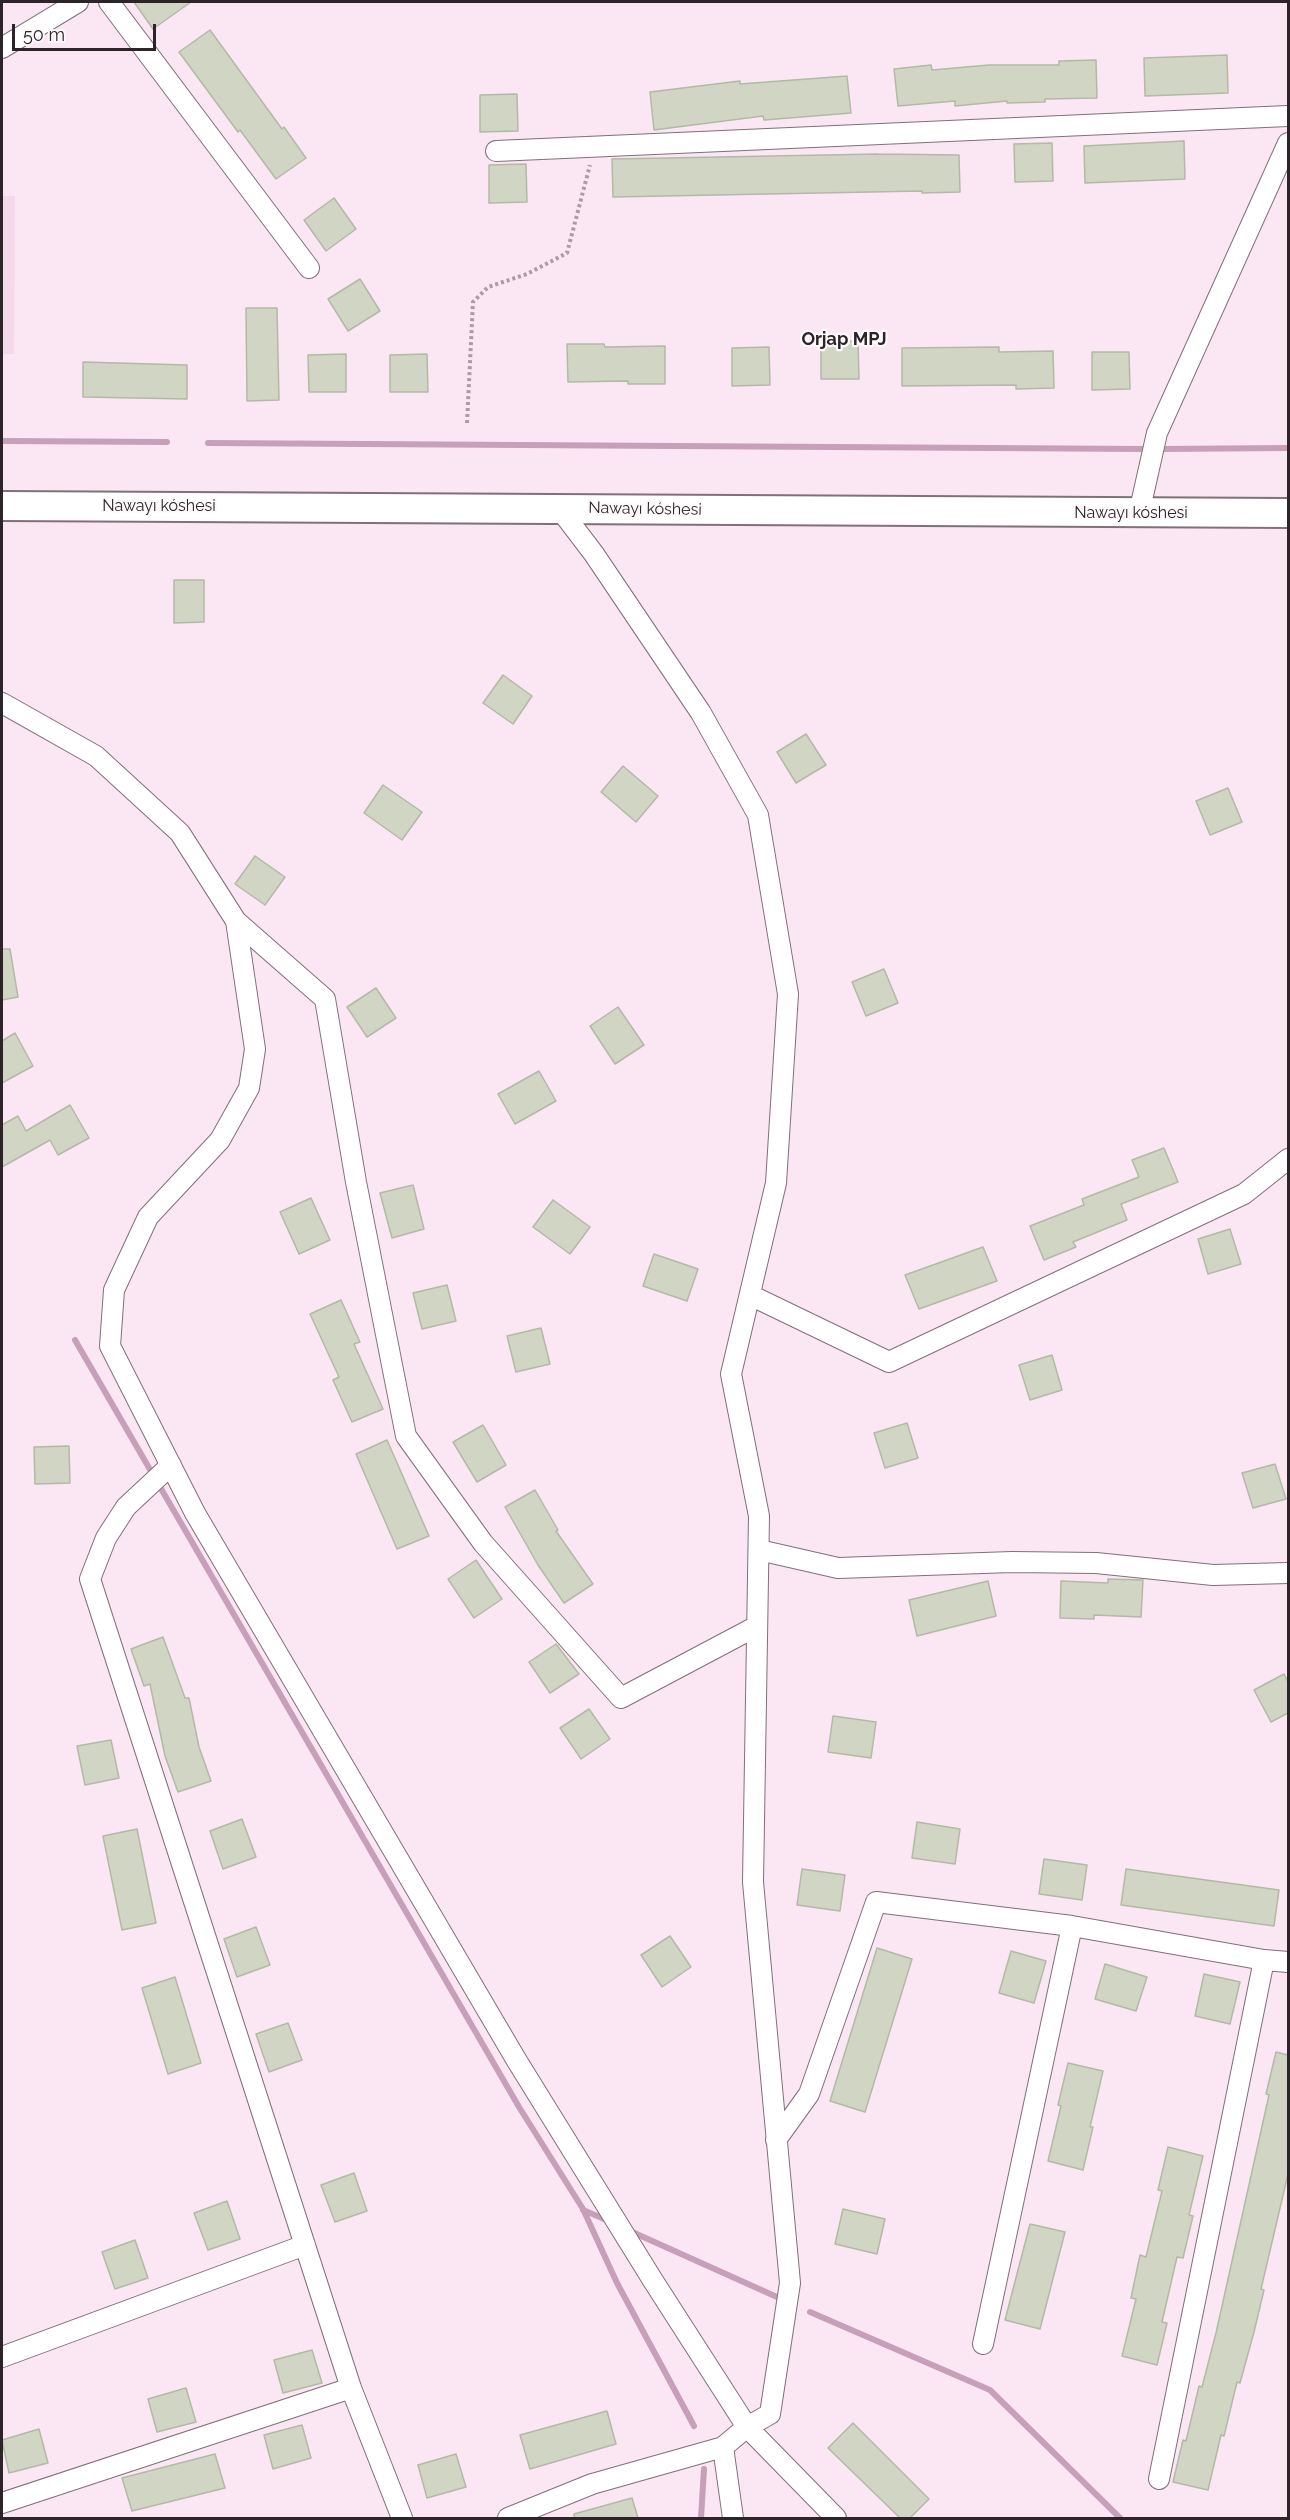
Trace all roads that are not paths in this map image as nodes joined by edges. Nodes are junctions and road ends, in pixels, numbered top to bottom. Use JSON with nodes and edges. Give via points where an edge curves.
{"nodes":[{"id":1,"x":78,"y":2,"type":"edge"},
{"id":2,"x":109,"y":2,"type":"edge"},
{"id":3,"x":2,"y":48,"type":"edge"},
{"id":4,"x":1288,"y":116,"type":"edge"},
{"id":5,"x":1288,"y":142,"type":"edge"},
{"id":6,"x":496,"y":151,"type":"dead end"},
{"id":7,"x":309,"y":268,"type":"dead end"},
{"id":8,"x":2,"y":506,"type":"edge"},
{"id":9,"x":559,"y":508,"type":"junction"},
{"id":10,"x":1138,"y":513,"type":"junction"},
{"id":11,"x":1288,"y":513,"type":"edge"},
{"id":12,"x":2,"y":703,"type":"edge"},
{"id":13,"x":236,"y":921,"type":"junction"},
{"id":14,"x":1288,"y":1159,"type":"edge"},
{"id":15,"x":750,"y":1294,"type":"junction"},
{"id":16,"x":171,"y":1465,"type":"junction"},
{"id":17,"x":759,"y":1550,"type":"junction"},
{"id":18,"x":1288,"y":1573,"type":"edge"},
{"id":19,"x":757,"y":1626,"type":"junction"},
{"id":20,"x":1072,"y":1926,"type":"junction"},
{"id":21,"x":1264,"y":1960,"type":"junction"},
{"id":22,"x":1288,"y":1962,"type":"edge"},
{"id":23,"x":776,"y":2140,"type":"junction"},
{"id":24,"x":305,"y":2244,"type":"junction"},
{"id":25,"x":983,"y":2344,"type":"dead end"},
{"id":26,"x":2,"y":2357,"type":"edge"},
{"id":27,"x":351,"y":2388,"type":"junction"},
{"id":28,"x":747,"y":2427,"type":"junction"},
{"id":29,"x":723,"y":2447,"type":"junction"},
{"id":30,"x":1158,"y":2480,"type":"dead end"},
{"id":31,"x":2,"y":2503,"type":"edge"},
{"id":32,"x":402,"y":2518,"type":"edge"},
{"id":33,"x":508,"y":2518,"type":"edge"},
{"id":34,"x":733,"y":2518,"type":"edge"},
{"id":35,"x":837,"y":2518,"type":"edge"}],
"edges":[{"from":1,"to":3,"type":"street"},
{"from":2,"to":7,"type":"street"},
{"from":4,"to":6,"type":"street"},
{"from":5,"to":10,"type":"street","via":[[1157,433]]},
{"from":8,"to":9,"type":"main road","name":"Nawayı kóshesi"},
{"from":9,"to":10,"type":"main road","name":"Nawayı kóshesi"},
{"from":9,"to":15,"type":"street","via":[[701,713],[758,815],[788,994],[776,1183]]},
{"from":10,"to":11,"type":"main road","name":"Nawayı kóshesi"},
{"from":12,"to":13,"type":"street","via":[[96,756],[180,833]]},
{"from":13,"to":16,"type":"street","via":[[255,1049],[249,1088],[220,1140],[148,1217],[114,1290],[110,1346]]},
{"from":13,"to":19,"type":"street","via":[[325,999],[406,1436],[483,1543],[621,1698]]},
{"from":14,"to":15,"type":"street","via":[[1244,1194],[889,1362]]},
{"from":15,"to":17,"type":"street","via":[[731,1374],[759,1516]]},
{"from":16,"to":24,"type":"street","via":[[126,1508],[106,1538],[90,1579]]},
{"from":16,"to":28,"type":"street","via":[[201,1523],[517,2061]]},
{"from":17,"to":18,"type":"street","via":[[838,1568],[1012,1562],[1096,1563],[1213,1575]]},
{"from":17,"to":19,"type":"street"},
{"from":19,"to":23,"type":"street","via":[[753,1882]]},
{"from":20,"to":21,"type":"street"},
{"from":20,"to":23,"type":"street","via":[[876,1902],[809,2094]]},
{"from":20,"to":25,"type":"street"},
{"from":21,"to":22,"type":"street"},
{"from":21,"to":30,"type":"street"},
{"from":23,"to":28,"type":"street","via":[[790,2283],[770,2414]]},
{"from":24,"to":26,"type":"street"},
{"from":24,"to":27,"type":"street"},
{"from":27,"to":31,"type":"street"},
{"from":27,"to":32,"type":"street"},
{"from":28,"to":29,"type":"street"},
{"from":28,"to":35,"type":"street"},
{"from":29,"to":33,"type":"street","via":[[592,2484]]},
{"from":29,"to":34,"type":"street"}]}
